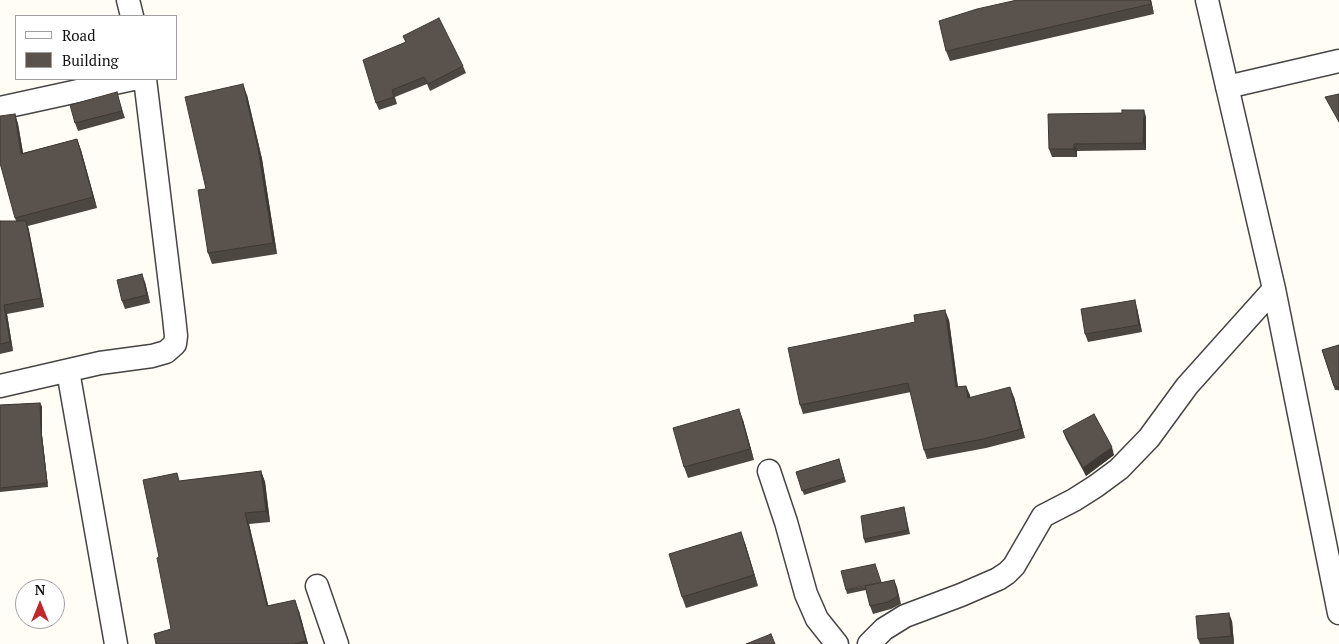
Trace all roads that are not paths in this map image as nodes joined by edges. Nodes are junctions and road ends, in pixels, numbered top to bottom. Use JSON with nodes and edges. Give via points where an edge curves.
{"nodes":[{"id":1,"x":128,"y":0,"type":"edge"},
{"id":2,"x":1207,"y":0,"type":"edge"},
{"id":3,"x":132,"y":15,"type":"edge"},
{"id":4,"x":1339,"y":61,"type":"edge"},
{"id":5,"x":128,"y":80,"type":"edge"},
{"id":6,"x":145,"y":80,"type":"edge"},
{"id":7,"x":1227,"y":87,"type":"junction"},
{"id":8,"x":0,"y":108,"type":"edge"},
{"id":9,"x":1274,"y":289,"type":"junction"},
{"id":10,"x":68,"y":371,"type":"junction"},
{"id":11,"x":0,"y":386,"type":"edge"},
{"id":12,"x":769,"y":471,"type":"dead end"},
{"id":13,"x":317,"y":586,"type":"dead end"},
{"id":14,"x":1337,"y":589,"type":"edge"},
{"id":15,"x":1339,"y":614,"type":"edge"},
{"id":16,"x":116,"y":644,"type":"edge"},
{"id":17,"x":337,"y":644,"type":"edge"},
{"id":18,"x":837,"y":644,"type":"edge"},
{"id":19,"x":870,"y":644,"type":"edge"}],
"edges":[{"from":1,"to":3,"type":"street"},
{"from":2,"to":7,"type":"street"},
{"from":4,"to":7,"type":"street"},
{"from":5,"to":8,"type":"street"},
{"from":6,"to":10,"type":"street","via":[[175,344],[166,352],[152,356]]},
{"from":7,"to":9,"type":"street"},
{"from":9,"to":14,"type":"street"},
{"from":9,"to":19,"type":"street","via":[[1119,468],[1074,500],[1043,516],[1007,573],[905,616],[884,629]]},
{"from":10,"to":11,"type":"street"},
{"from":10,"to":16,"type":"street"},
{"from":12,"to":18,"type":"street","via":[[806,594],[817,619]]},
{"from":13,"to":17,"type":"street"},
{"from":14,"to":15,"type":"street"}]}
